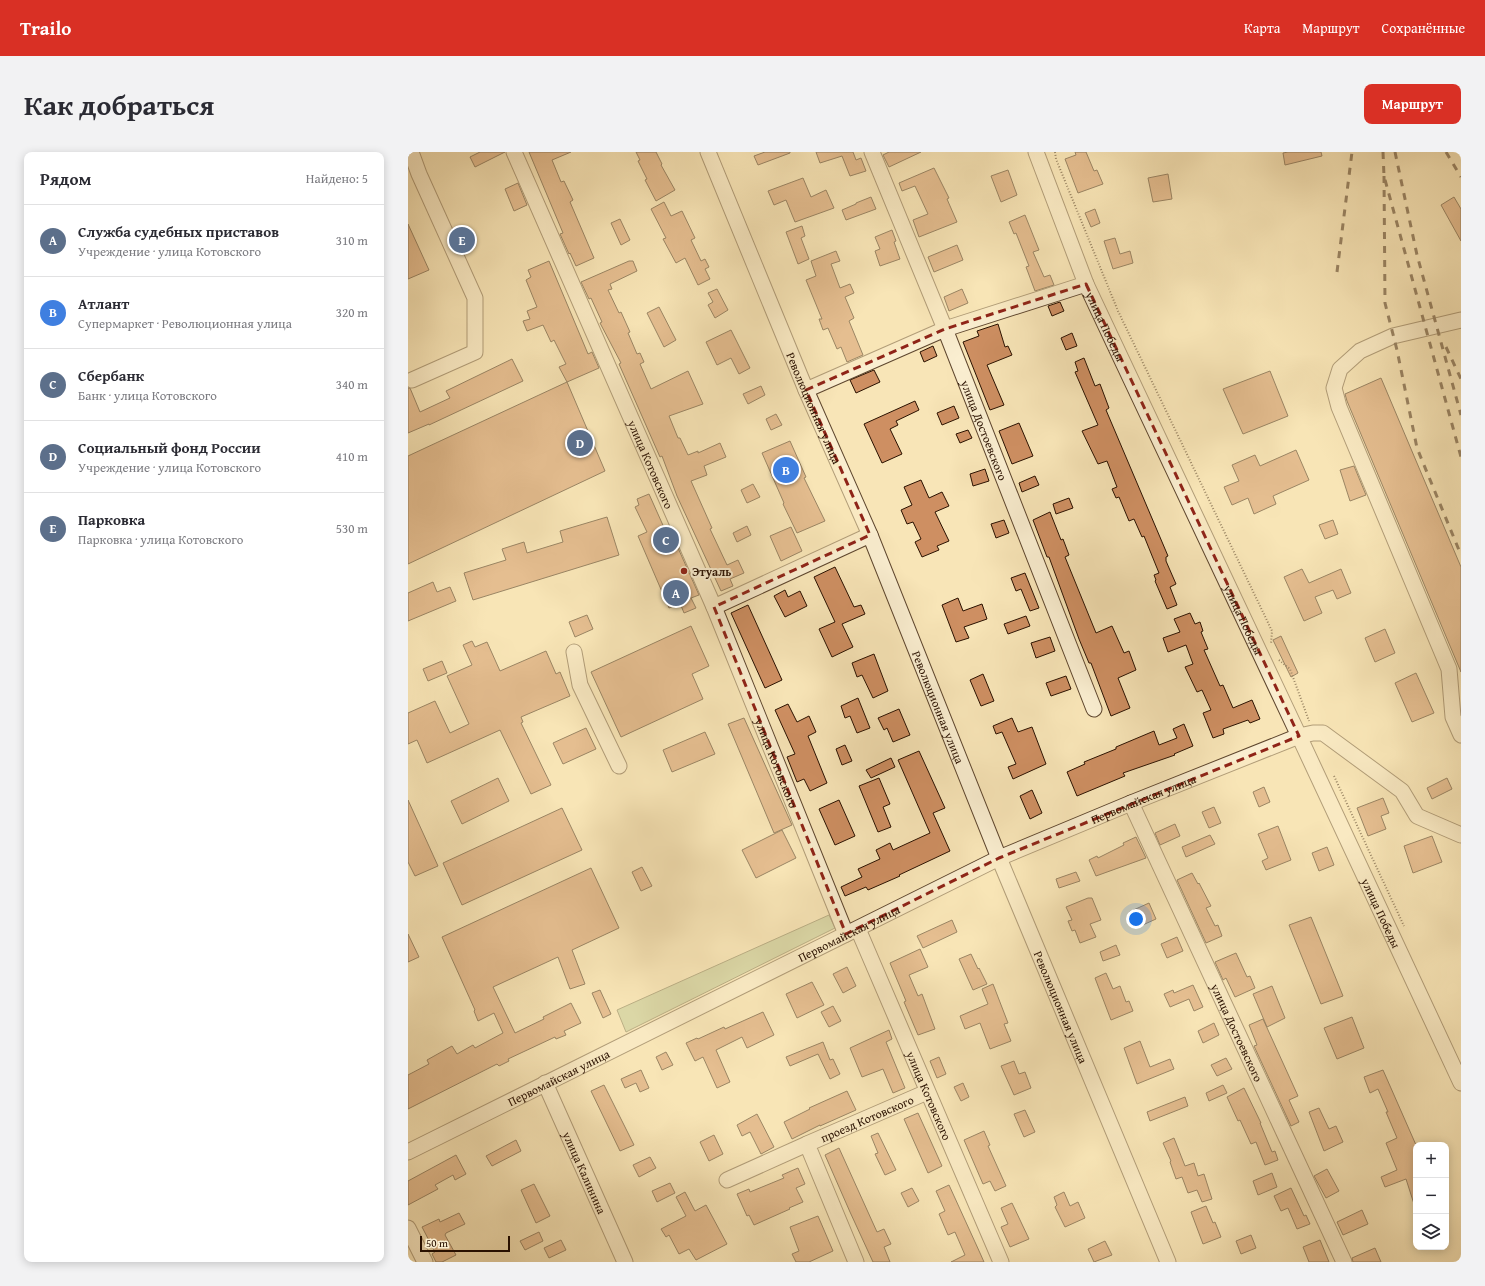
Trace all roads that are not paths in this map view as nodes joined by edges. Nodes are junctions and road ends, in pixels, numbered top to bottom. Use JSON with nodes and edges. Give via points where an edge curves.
{"nodes":[{"id":1,"x":411,"y":152,"type":"edge"},
{"id":2,"x":514,"y":152,"type":"edge"},
{"id":3,"x":708,"y":152,"type":"edge"},
{"id":4,"x":872,"y":152,"type":"edge"},
{"id":5,"x":1036,"y":152,"type":"edge"},
{"id":6,"x":1086,"y":284,"type":"junction"},
{"id":7,"x":1461,"y":320,"type":"edge"},
{"id":8,"x":944,"y":329,"type":"junction"},
{"id":9,"x":412,"y":380,"type":"dead end"},
{"id":10,"x":806,"y":390,"type":"junction"},
{"id":11,"x":870,"y":535,"type":"junction"},
{"id":12,"x":714,"y":607,"type":"junction"},
{"id":13,"x":574,"y":652,"type":"dead end"},
{"id":14,"x":1094,"y":709,"type":"dead end"},
{"id":15,"x":1306,"y":734,"type":"junction"},
{"id":16,"x":1461,"y":735,"type":"edge"},
{"id":17,"x":619,"y":766,"type":"dead end"},
{"id":18,"x":1132,"y":803,"type":"junction"},
{"id":19,"x":1461,"y":835,"type":"edge"},
{"id":20,"x":999,"y":858,"type":"junction"},
{"id":21,"x":852,"y":932,"type":"junction"},
{"id":22,"x":545,"y":1083,"type":"junction"},
{"id":23,"x":1461,"y":1083,"type":"edge"},
{"id":24,"x":927,"y":1092,"type":"junction"},
{"id":25,"x":807,"y":1144,"type":"junction"},
{"id":26,"x":408,"y":1152,"type":"edge"},
{"id":27,"x":727,"y":1180,"type":"dead end"},
{"id":28,"x":408,"y":1228,"type":"edge"},
{"id":29,"x":424,"y":1262,"type":"edge"},
{"id":30,"x":625,"y":1262,"type":"edge"},
{"id":31,"x":856,"y":1262,"type":"edge"},
{"id":32,"x":1001,"y":1262,"type":"edge"},
{"id":33,"x":1168,"y":1262,"type":"edge"},
{"id":34,"x":1344,"y":1262,"type":"edge"}],
"edges":[{"from":1,"to":9,"type":"street","via":[[475,298],[475,352]]},
{"from":2,"to":12,"type":"street","name":"улица Котовского"},
{"from":3,"to":10,"type":"street","name":"Революционная улица"},
{"from":4,"to":8,"type":"street","name":"улица Достоевского"},
{"from":5,"to":6,"type":"street","name":"улица Победы"},
{"from":6,"to":8,"type":"street"},
{"from":6,"to":15,"type":"street","name":"улица Победы"},
{"from":7,"to":16,"type":"street","via":[[1393,336],[1360,351],[1340,369],[1334,388],[1339,407],[1449,669],[1453,717]]},
{"from":8,"to":10,"type":"street"},
{"from":8,"to":14,"type":"street","name":"улица Достоевского"},
{"from":10,"to":11,"type":"street","name":"Революционная улица"},
{"from":11,"to":12,"type":"street"},
{"from":11,"to":20,"type":"street","name":"Революционная улица"},
{"from":12,"to":21,"type":"street","name":"улица Котовского"},
{"from":13,"to":17,"type":"street","via":[[580,685]]},
{"from":15,"to":18,"type":"street","name":"Первомайская улица"},
{"from":15,"to":19,"type":"street","via":[[1323,733],[1402,791],[1417,816]]},
{"from":15,"to":23,"type":"street","name":"улица Победы"},
{"from":18,"to":20,"type":"street","name":"Первомайская улица"},
{"from":18,"to":34,"type":"street","name":"улица Достоевского"},
{"from":20,"to":21,"type":"street","name":"Первомайская улица"},
{"from":20,"to":33,"type":"street","name":"Революционная улица"},
{"from":21,"to":22,"type":"street","name":"Первомайская улица"},
{"from":21,"to":24,"type":"street","name":"улица Котовского"},
{"from":22,"to":26,"type":"street","name":"Первомайская улица"},
{"from":22,"to":30,"type":"street","name":"улица Калинина"},
{"from":24,"to":25,"type":"street","name":"проезд Котовского"},
{"from":24,"to":32,"type":"street","name":"улица Котовского"},
{"from":25,"to":27,"type":"street","name":"проезд Котовского"},
{"from":25,"to":31,"type":"street","name":"проезд Котовского"},
{"from":28,"to":29,"type":"street"}]}
